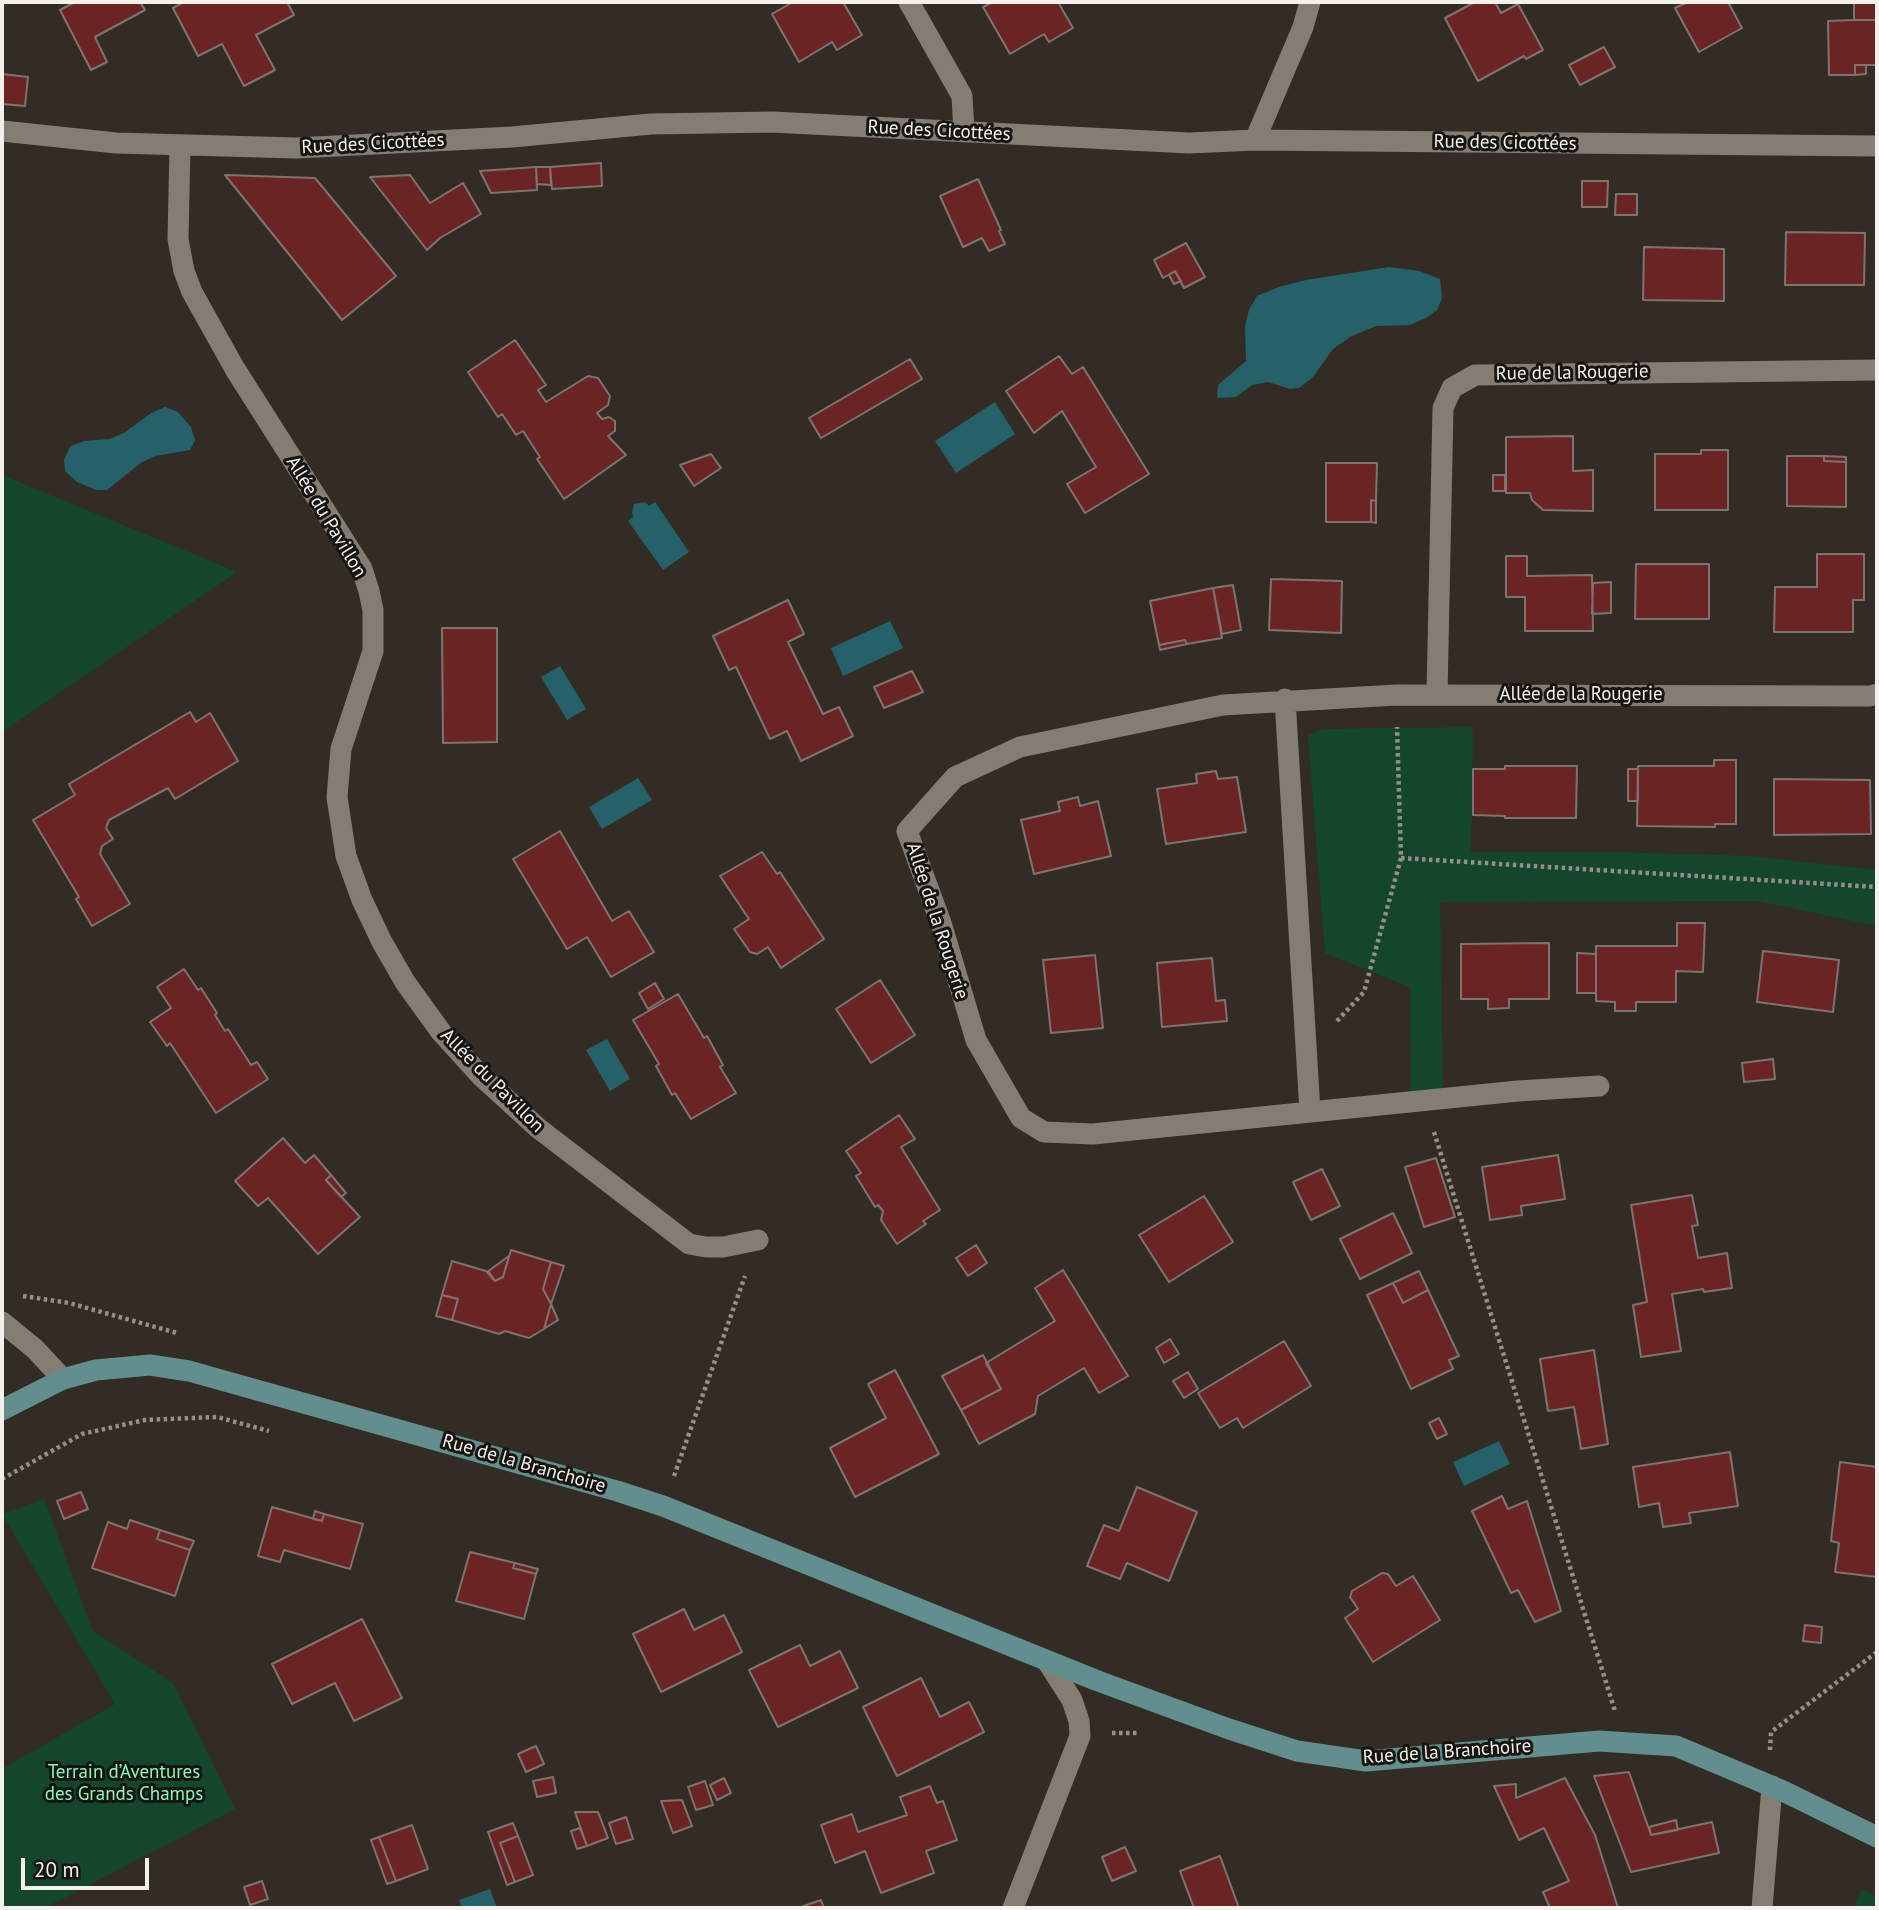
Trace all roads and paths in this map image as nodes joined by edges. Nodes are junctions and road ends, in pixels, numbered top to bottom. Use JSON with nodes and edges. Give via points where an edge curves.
{"nodes":[{"id":1,"x":909,"y":2,"type":"edge"},
{"id":2,"x":1310,"y":2,"type":"edge"},
{"id":3,"x":2,"y":131,"type":"edge"},
{"id":4,"x":964,"y":132,"type":"junction"},
{"id":5,"x":1255,"y":140,"type":"junction"},
{"id":6,"x":180,"y":146,"type":"junction"},
{"id":7,"x":1877,"y":146,"type":"edge"},
{"id":8,"x":1877,"y":370,"type":"edge"},
{"id":9,"x":1437,"y":694,"type":"junction"},
{"id":10,"x":1877,"y":694,"type":"edge"},
{"id":11,"x":1396,"y":695,"type":"junction"},
{"id":12,"x":1285,"y":699,"type":"junction"},
{"id":13,"x":1401,"y":858,"type":"junction"},
{"id":14,"x":1877,"y":887,"type":"edge"},
{"id":15,"x":1307,"y":1055,"type":"junction"},
{"id":16,"x":1599,"y":1086,"type":"dead end"},
{"id":17,"x":1424,"y":1101,"type":"junction"},
{"id":18,"x":1310,"y":1112,"type":"junction"},
{"id":19,"x":758,"y":1240,"type":"joint"},
{"id":20,"x":2,"y":1322,"type":"edge"},
{"id":21,"x":63,"y":1379,"type":"junction"},
{"id":22,"x":2,"y":1410,"type":"edge"},
{"id":23,"x":271,"y":1431,"type":"dead end"},
{"id":24,"x":2,"y":1479,"type":"edge"},
{"id":25,"x":663,"y":1506,"type":"junction"},
{"id":26,"x":1877,"y":1652,"type":"edge"},
{"id":27,"x":1047,"y":1661,"type":"junction"},
{"id":28,"x":1603,"y":1716,"type":"dead end"},
{"id":29,"x":1772,"y":1786,"type":"junction"},
{"id":30,"x":1877,"y":1837,"type":"edge"},
{"id":31,"x":1013,"y":1908,"type":"edge"},
{"id":32,"x":1762,"y":1908,"type":"edge"}],
"edges":[{"from":1,"to":4,"type":"street","via":[[962,96]]},
{"from":2,"to":5,"type":"street"},
{"from":3,"to":6,"type":"street","name":"Rue des Cicottées"},
{"from":4,"to":5,"type":"street","name":"Rue des Cicottées","via":[[1189,143]]},
{"from":4,"to":6,"type":"street","name":"Rue des Cicottées","via":[[772,122],[651,124],[512,137],[310,147]]},
{"from":5,"to":7,"type":"street","name":"Rue des Cicottées"},
{"from":6,"to":19,"type":"street","name":"Allée du Pavillon","via":[[178,239],[192,292],[234,369],[362,569],[369,592],[373,651],[341,749],[337,797],[346,856],[382,942],[441,1032],[481,1076],[549,1137],[689,1244],[723,1247]]},
{"from":8,"to":9,"type":"street","name":"Rue de la Rougerie","via":[[1475,375],[1452,388],[1443,408]]},
{"from":9,"to":10,"type":"street","name":"Allée de la Rougerie"},
{"from":9,"to":11,"type":"street","name":"Allée de la Rougerie"},
{"from":11,"to":12,"type":"street","name":"Allée de la Rougerie"},
{"from":11,"to":13,"type":"path"},
{"from":12,"to":15,"type":"street"},
{"from":12,"to":18,"type":"street","name":"Allée de la Rougerie","via":[[1223,705],[1020,747],[955,777],[907,831],[976,1040],[1021,1118],[1044,1132],[1094,1134]]},
{"from":13,"to":14,"type":"path"},
{"from":13,"to":15,"type":"path","via":[[1364,992]]},
{"from":15,"to":18,"type":"street"},
{"from":16,"to":17,"type":"street","name":"Allée de la Rougerie"},
{"from":17,"to":18,"type":"street","name":"Allée de la Rougerie"},
{"from":17,"to":28,"type":"path","via":[[1617,1716]]},
{"from":19,"to":25,"type":"path"},
{"from":20,"to":21,"type":"street"},
{"from":21,"to":22,"type":"main road","name":"Rue de la Branchoire"},
{"from":21,"to":25,"type":"main road","name":"Rue de la Branchoire","via":[[129,1365],[189,1371],[572,1476]]},
{"from":23,"to":24,"type":"path","via":[[217,1417],[145,1420],[82,1434]]},
{"from":25,"to":27,"type":"main road","name":"Rue de la Branchoire"},
{"from":26,"to":29,"type":"path","via":[[1772,1732]]},
{"from":27,"to":29,"type":"main road","name":"Rue de la Branchoire","via":[[1297,1751],[1366,1761],[1599,1741],[1649,1742],[1675,1746]]},
{"from":27,"to":31,"type":"street","via":[[1072,1700],[1080,1736]]},
{"from":29,"to":30,"type":"main road","name":"Rue de la Branchoire"},
{"from":29,"to":32,"type":"street"}]}
